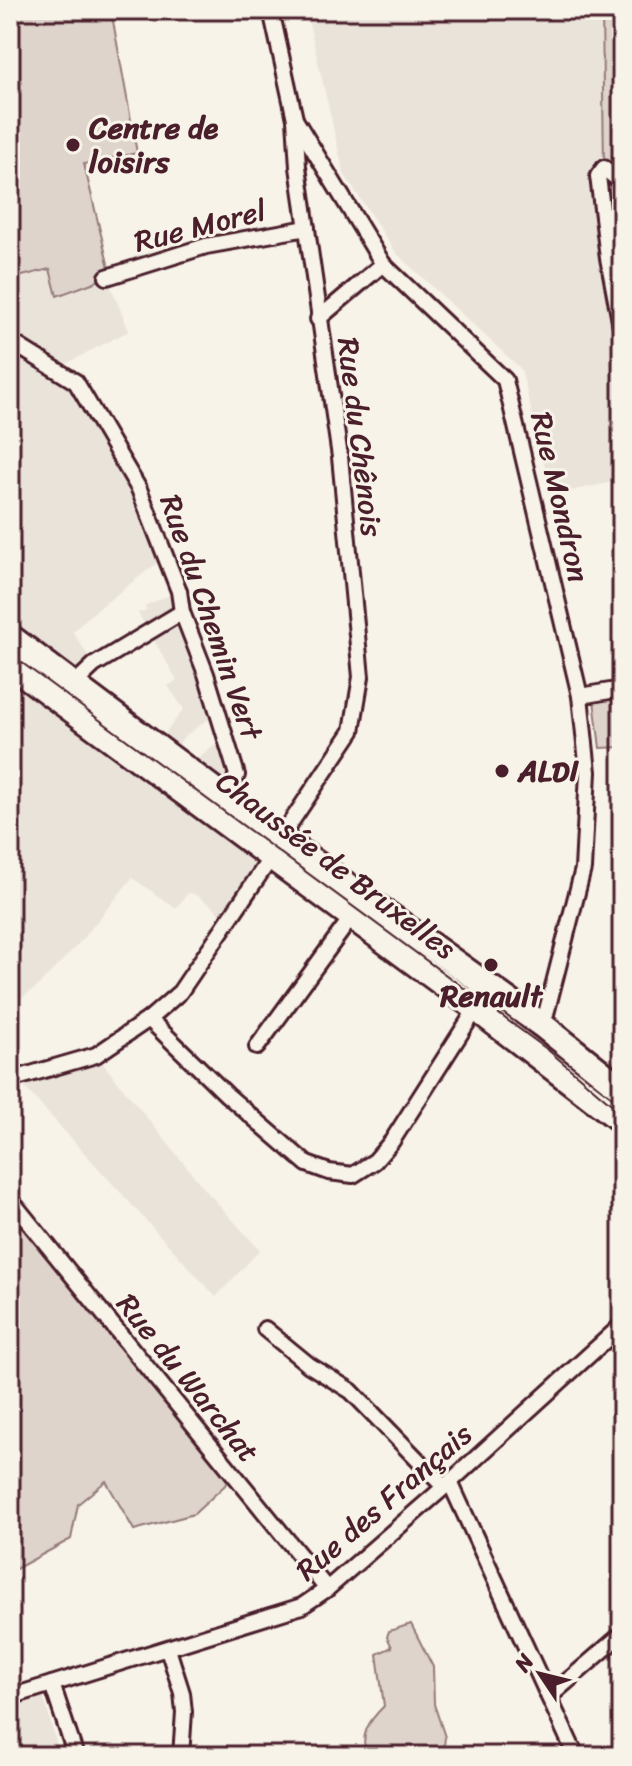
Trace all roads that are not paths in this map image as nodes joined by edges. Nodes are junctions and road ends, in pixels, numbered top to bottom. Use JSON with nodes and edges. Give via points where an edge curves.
{"nodes":[{"id":1,"x":271,"y":10,"type":"edge"},
{"id":2,"x":295,"y":119,"type":"junction"},
{"id":3,"x":622,"y":183,"type":"edge"},
{"id":4,"x":307,"y":228,"type":"junction"},
{"id":5,"x":383,"y":264,"type":"junction"},
{"id":6,"x":107,"y":277,"type":"dead end"},
{"id":7,"x":318,"y":319,"type":"junction"},
{"id":8,"x":622,"y":332,"type":"edge"},
{"id":9,"x":10,"y":341,"type":"edge"},
{"id":10,"x":182,"y":612,"type":"junction"},
{"id":11,"x":10,"y":637,"type":"edge"},
{"id":12,"x":10,"y":664,"type":"edge"},
{"id":13,"x":73,"y":685,"type":"junction"},
{"id":14,"x":622,"y":689,"type":"edge"},
{"id":15,"x":580,"y":696,"type":"junction"},
{"id":16,"x":222,"y":808,"type":"junction"},
{"id":17,"x":276,"y":848,"type":"junction"},
{"id":18,"x":359,"y":907,"type":"junction"},
{"id":19,"x":476,"y":1009,"type":"junction"},
{"id":20,"x":149,"y":1019,"type":"junction"},
{"id":21,"x":542,"y":1025,"type":"junction"},
{"id":22,"x":257,"y":1047,"type":"dead end"},
{"id":23,"x":525,"y":1047,"type":"junction"},
{"id":24,"x":10,"y":1080,"type":"edge"},
{"id":25,"x":622,"y":1089,"type":"edge"},
{"id":26,"x":622,"y":1121,"type":"edge"},
{"id":27,"x":10,"y":1199,"type":"edge"},
{"id":28,"x":622,"y":1325,"type":"edge"},
{"id":29,"x":265,"y":1329,"type":"dead end"},
{"id":30,"x":447,"y":1484,"type":"junction"},
{"id":31,"x":327,"y":1589,"type":"junction"},
{"id":32,"x":622,"y":1634,"type":"edge"},
{"id":33,"x":168,"y":1649,"type":"junction"},
{"id":34,"x":52,"y":1684,"type":"junction"},
{"id":35,"x":10,"y":1697,"type":"edge"},
{"id":36,"x":549,"y":1697,"type":"junction"},
{"id":37,"x":76,"y":1756,"type":"edge"},
{"id":38,"x":181,"y":1756,"type":"edge"},
{"id":39,"x":576,"y":1756,"type":"edge"}],
"edges":[{"from":1,"to":2,"type":"street","name":"Rue du Chênois"},
{"from":2,"to":4,"type":"street","name":"Rue du Chênois"},
{"from":2,"to":5,"type":"street","name":"Rue Mondron"},
{"from":3,"to":8,"type":"street","via":[[604,168],[598,176]]},
{"from":4,"to":6,"type":"street","name":"Rue Morel","via":[[206,246]]},
{"from":4,"to":7,"type":"street","name":"Rue du Chênois"},
{"from":5,"to":7,"type":"street"},
{"from":5,"to":15,"type":"street","name":"Rue Mondron","via":[[505,380]]},
{"from":7,"to":17,"type":"street","name":"Rue du Chênois","via":[[340,457],[361,677],[352,731]]},
{"from":9,"to":10,"type":"street","name":"Rue du Chemin Vert","via":[[76,382],[139,489],[175,579]]},
{"from":10,"to":13,"type":"street","via":[[94,665]]},
{"from":10,"to":16,"type":"street","name":"Rue du Chemin Vert","via":[[237,775]]},
{"from":11,"to":13,"type":"main road","name":"Chaussée de Bruxelles"},
{"from":12,"to":16,"type":"main road","name":"Chaussée de Bruxelles"},
{"from":13,"to":16,"type":"main road","name":"Chaussée de Bruxelles"},
{"from":14,"to":15,"type":"street"},
{"from":15,"to":21,"type":"street","name":"Rue Mondron","via":[[588,772],[583,869]]},
{"from":16,"to":17,"type":"main road","name":"Chaussée de Bruxelles"},
{"from":17,"to":18,"type":"main road","name":"Chaussée de Bruxelles"},
{"from":17,"to":20,"type":"street","via":[[180,992]]},
{"from":18,"to":19,"type":"main road","name":"Chaussée de Bruxelles"},
{"from":18,"to":21,"type":"main road","name":"Chaussée de Bruxelles"},
{"from":18,"to":22,"type":"street"},
{"from":19,"to":20,"type":"street","via":[[392,1141],[353,1175],[307,1164]]},
{"from":19,"to":23,"type":"main road","name":"Chaussée de Bruxelles"},
{"from":20,"to":24,"type":"street","via":[[96,1055]]},
{"from":21,"to":23,"type":"street","name":"Rue Mondron"},
{"from":21,"to":25,"type":"main road","name":"Chaussée de Bruxelles"},
{"from":23,"to":26,"type":"main road","name":"Chaussée de Bruxelles"},
{"from":27,"to":31,"type":"street","name":"Rue du Warchat"},
{"from":28,"to":30,"type":"street","name":"Rue des Français"},
{"from":29,"to":30,"type":"street","via":[[351,1391]]},
{"from":30,"to":31,"type":"street","name":"Rue des Français"},
{"from":30,"to":36,"type":"street"},
{"from":31,"to":33,"type":"street","name":"Rue des Français","via":[[302,1606]]},
{"from":32,"to":36,"type":"street"},
{"from":33,"to":34,"type":"street","name":"Rue des Français"},
{"from":33,"to":38,"type":"street","via":[[182,1693]]},
{"from":34,"to":35,"type":"street","name":"Rue des Français"},
{"from":34,"to":37,"type":"street"},
{"from":36,"to":39,"type":"street"}]}
